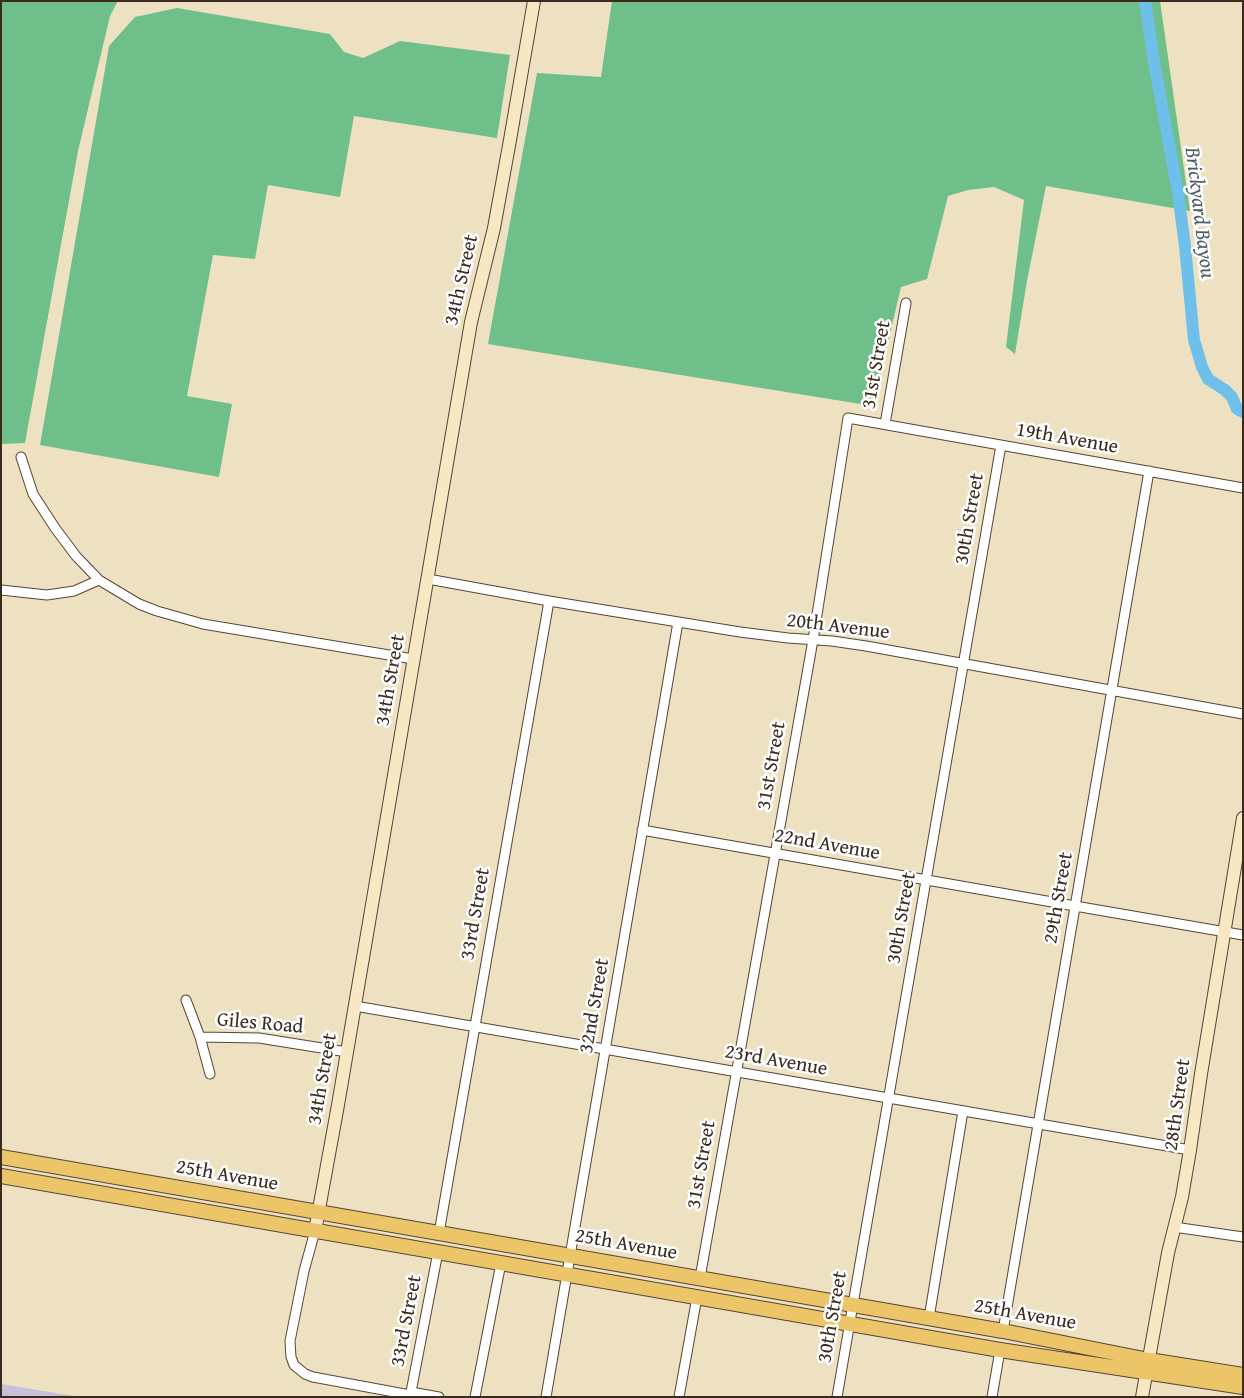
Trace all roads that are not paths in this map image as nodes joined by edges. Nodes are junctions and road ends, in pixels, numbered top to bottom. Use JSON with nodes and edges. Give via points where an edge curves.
{"nodes":[{"id":1,"x":534,"y":1,"type":"edge"},
{"id":2,"x":906,"y":302,"type":"dead end"},
{"id":3,"x":885,"y":424,"type":"junction"},
{"id":4,"x":1001,"y":445,"type":"junction"},
{"id":5,"x":21,"y":458,"type":"dead end"},
{"id":6,"x":1149,"y":472,"type":"junction"},
{"id":7,"x":1243,"y":488,"type":"edge"},
{"id":8,"x":428,"y":579,"type":"junction"},
{"id":9,"x":99,"y":580,"type":"junction"},
{"id":10,"x":1,"y":590,"type":"edge"},
{"id":11,"x":549,"y":601,"type":"junction"},
{"id":12,"x":678,"y":622,"type":"junction"},
{"id":13,"x":813,"y":640,"type":"junction"},
{"id":14,"x":413,"y":659,"type":"junction"},
{"id":15,"x":963,"y":663,"type":"junction"},
{"id":16,"x":1112,"y":690,"type":"junction"},
{"id":17,"x":1243,"y":714,"type":"edge"},
{"id":18,"x":1243,"y":818,"type":"edge"},
{"id":19,"x":642,"y":830,"type":"junction"},
{"id":20,"x":774,"y":854,"type":"junction"},
{"id":21,"x":926,"y":880,"type":"junction"},
{"id":22,"x":1075,"y":906,"type":"junction"},
{"id":23,"x":1225,"y":931,"type":"junction"},
{"id":24,"x":1243,"y":935,"type":"edge"},
{"id":25,"x":186,"y":1000,"type":"dead end"},
{"id":26,"x":355,"y":1006,"type":"junction"},
{"id":27,"x":474,"y":1027,"type":"junction"},
{"id":28,"x":200,"y":1037,"type":"junction"},
{"id":29,"x":605,"y":1049,"type":"junction"},
{"id":30,"x":347,"y":1052,"type":"junction"},
{"id":31,"x":736,"y":1072,"type":"junction"},
{"id":32,"x":210,"y":1074,"type":"dead end"},
{"id":33,"x":888,"y":1098,"type":"junction"},
{"id":34,"x":963,"y":1111,"type":"junction"},
{"id":35,"x":1038,"y":1123,"type":"junction"},
{"id":36,"x":1190,"y":1150,"type":"junction"},
{"id":37,"x":3,"y":1157,"type":"edge"},
{"id":38,"x":1,"y":1177,"type":"edge"},
{"id":39,"x":318,"y":1213,"type":"junction"},
{"id":40,"x":1174,"y":1227,"type":"junction"},
{"id":41,"x":315,"y":1231,"type":"junction"},
{"id":42,"x":438,"y":1233,"type":"junction"},
{"id":43,"x":1243,"y":1238,"type":"edge"},
{"id":44,"x":438,"y":1252,"type":"junction"},
{"id":45,"x":570,"y":1256,"type":"junction"},
{"id":46,"x":501,"y":1263,"type":"junction"},
{"id":47,"x":566,"y":1274,"type":"junction"},
{"id":48,"x":700,"y":1278,"type":"junction"},
{"id":49,"x":697,"y":1297,"type":"junction"},
{"id":50,"x":852,"y":1306,"type":"junction"},
{"id":51,"x":929,"y":1318,"type":"junction"},
{"id":52,"x":850,"y":1324,"type":"junction"},
{"id":53,"x":1003,"y":1331,"type":"junction"},
{"id":54,"x":1000,"y":1350,"type":"junction"},
{"id":55,"x":1147,"y":1366,"type":"junction"},
{"id":56,"x":1243,"y":1375,"type":"edge"},
{"id":57,"x":1243,"y":1387,"type":"edge"},
{"id":58,"x":410,"y":1395,"type":"edge"},
{"id":59,"x":439,"y":1397,"type":"edge"},
{"id":60,"x":475,"y":1397,"type":"edge"},
{"id":61,"x":546,"y":1397,"type":"edge"},
{"id":62,"x":680,"y":1397,"type":"edge"},
{"id":63,"x":837,"y":1397,"type":"edge"},
{"id":64,"x":992,"y":1397,"type":"edge"},
{"id":65,"x":1142,"y":1397,"type":"edge"}],
"edges":[{"from":1,"to":8,"type":"street","name":"34th Street","via":[[497,210],[471,322]]},
{"from":2,"to":3,"type":"street","name":"31st Street"},
{"from":3,"to":4,"type":"street","name":"19th Avenue"},
{"from":3,"to":13,"type":"street","name":"31st Street","via":[[848,418]]},
{"from":4,"to":6,"type":"street","name":"19th Avenue"},
{"from":4,"to":15,"type":"street","name":"30th Street"},
{"from":5,"to":9,"type":"street","via":[[33,494],[54,528]]},
{"from":6,"to":7,"type":"street","name":"19th Avenue"},
{"from":6,"to":16,"type":"street","name":"29th Street"},
{"from":8,"to":11,"type":"street","name":"20th Avenue"},
{"from":8,"to":14,"type":"street","name":"34th Street"},
{"from":9,"to":10,"type":"street","via":[[74,591],[47,595]]},
{"from":9,"to":14,"type":"street","via":[[139,604],[203,624]]},
{"from":11,"to":12,"type":"street","name":"20th Avenue"},
{"from":11,"to":27,"type":"street","name":"33rd Street"},
{"from":12,"to":13,"type":"street","name":"20th Avenue"},
{"from":12,"to":19,"type":"street","name":"32nd Street"},
{"from":13,"to":15,"type":"street","name":"20th Avenue"},
{"from":13,"to":20,"type":"street","name":"31st Street"},
{"from":14,"to":26,"type":"street","name":"34th Street"},
{"from":15,"to":16,"type":"street","name":"20th Avenue"},
{"from":15,"to":21,"type":"street","name":"30th Street"},
{"from":16,"to":17,"type":"street","name":"20th Avenue"},
{"from":16,"to":22,"type":"street","name":"29th Street"},
{"from":18,"to":23,"type":"street","name":"28th Street"},
{"from":19,"to":20,"type":"street","name":"22nd Avenue"},
{"from":19,"to":29,"type":"street","name":"32nd Street"},
{"from":20,"to":21,"type":"street","name":"22nd Avenue"},
{"from":20,"to":31,"type":"street","name":"31st Street"},
{"from":21,"to":22,"type":"street","name":"22nd Avenue"},
{"from":21,"to":33,"type":"street","name":"30th Street"},
{"from":22,"to":23,"type":"street","name":"22nd Avenue"},
{"from":22,"to":35,"type":"street","name":"29th Street"},
{"from":23,"to":24,"type":"street","name":"22nd Avenue"},
{"from":23,"to":36,"type":"street","name":"28th Street"},
{"from":25,"to":28,"type":"street"},
{"from":26,"to":27,"type":"street","name":"23rd Avenue"},
{"from":26,"to":30,"type":"street","name":"34th Street"},
{"from":27,"to":29,"type":"street","name":"23rd Avenue"},
{"from":27,"to":42,"type":"street","name":"33rd Street"},
{"from":28,"to":30,"type":"street","name":"Giles Road","via":[[259,1038]]},
{"from":28,"to":32,"type":"street"},
{"from":29,"to":31,"type":"street","name":"23rd Avenue"},
{"from":29,"to":45,"type":"street","name":"32nd Street"},
{"from":30,"to":39,"type":"street","name":"34th Street"},
{"from":31,"to":33,"type":"street","name":"23rd Avenue"},
{"from":31,"to":48,"type":"street","name":"31st Street"},
{"from":33,"to":34,"type":"street","name":"23rd Avenue"},
{"from":33,"to":50,"type":"street","name":"30th Street"},
{"from":34,"to":35,"type":"street","name":"23rd Avenue"},
{"from":34,"to":51,"type":"street"},
{"from":35,"to":36,"type":"street","name":"23rd Avenue"},
{"from":35,"to":53,"type":"street","name":"29th Street"},
{"from":36,"to":40,"type":"street","name":"28th Street"},
{"from":37,"to":38,"type":"street"},
{"from":37,"to":39,"type":"main road","name":"25th Avenue"},
{"from":38,"to":41,"type":"main road","name":"25th Avenue"},
{"from":39,"to":41,"type":"street","name":"34th Street"},
{"from":39,"to":42,"type":"main road","name":"25th Avenue"},
{"from":40,"to":43,"type":"street"},
{"from":40,"to":55,"type":"street","name":"28th Street"},
{"from":41,"to":44,"type":"main road","name":"25th Avenue"},
{"from":41,"to":58,"type":"street","name":"34th Street","via":[[290,1341],[294,1365],[313,1377]]},
{"from":42,"to":45,"type":"main road","name":"25th Avenue"},
{"from":44,"to":46,"type":"main road","name":"25th Avenue"},
{"from":44,"to":58,"type":"street","name":"33rd Street"},
{"from":45,"to":47,"type":"street","name":"32nd Street"},
{"from":45,"to":48,"type":"main road","name":"25th Avenue"},
{"from":46,"to":47,"type":"main road","name":"25th Avenue"},
{"from":46,"to":60,"type":"street"},
{"from":47,"to":49,"type":"main road","name":"25th Avenue"},
{"from":47,"to":61,"type":"street","name":"32nd Street"},
{"from":48,"to":50,"type":"main road","name":"25th Avenue"},
{"from":49,"to":52,"type":"main road","name":"25th Avenue"},
{"from":49,"to":62,"type":"street"},
{"from":50,"to":51,"type":"main road","name":"25th Avenue"},
{"from":50,"to":52,"type":"street","name":"30th Street"},
{"from":51,"to":53,"type":"main road","name":"25th Avenue"},
{"from":52,"to":54,"type":"main road","name":"25th Avenue"},
{"from":52,"to":63,"type":"street","name":"30th Street"},
{"from":53,"to":55,"type":"main road","name":"25th Avenue"},
{"from":54,"to":55,"type":"main road","name":"25th Avenue"},
{"from":54,"to":64,"type":"street"},
{"from":55,"to":56,"type":"main road","name":"25th Avenue"},
{"from":55,"to":57,"type":"main road","name":"25th Avenue"},
{"from":55,"to":65,"type":"street","name":"28th Street"},
{"from":58,"to":59,"type":"street"}]}
